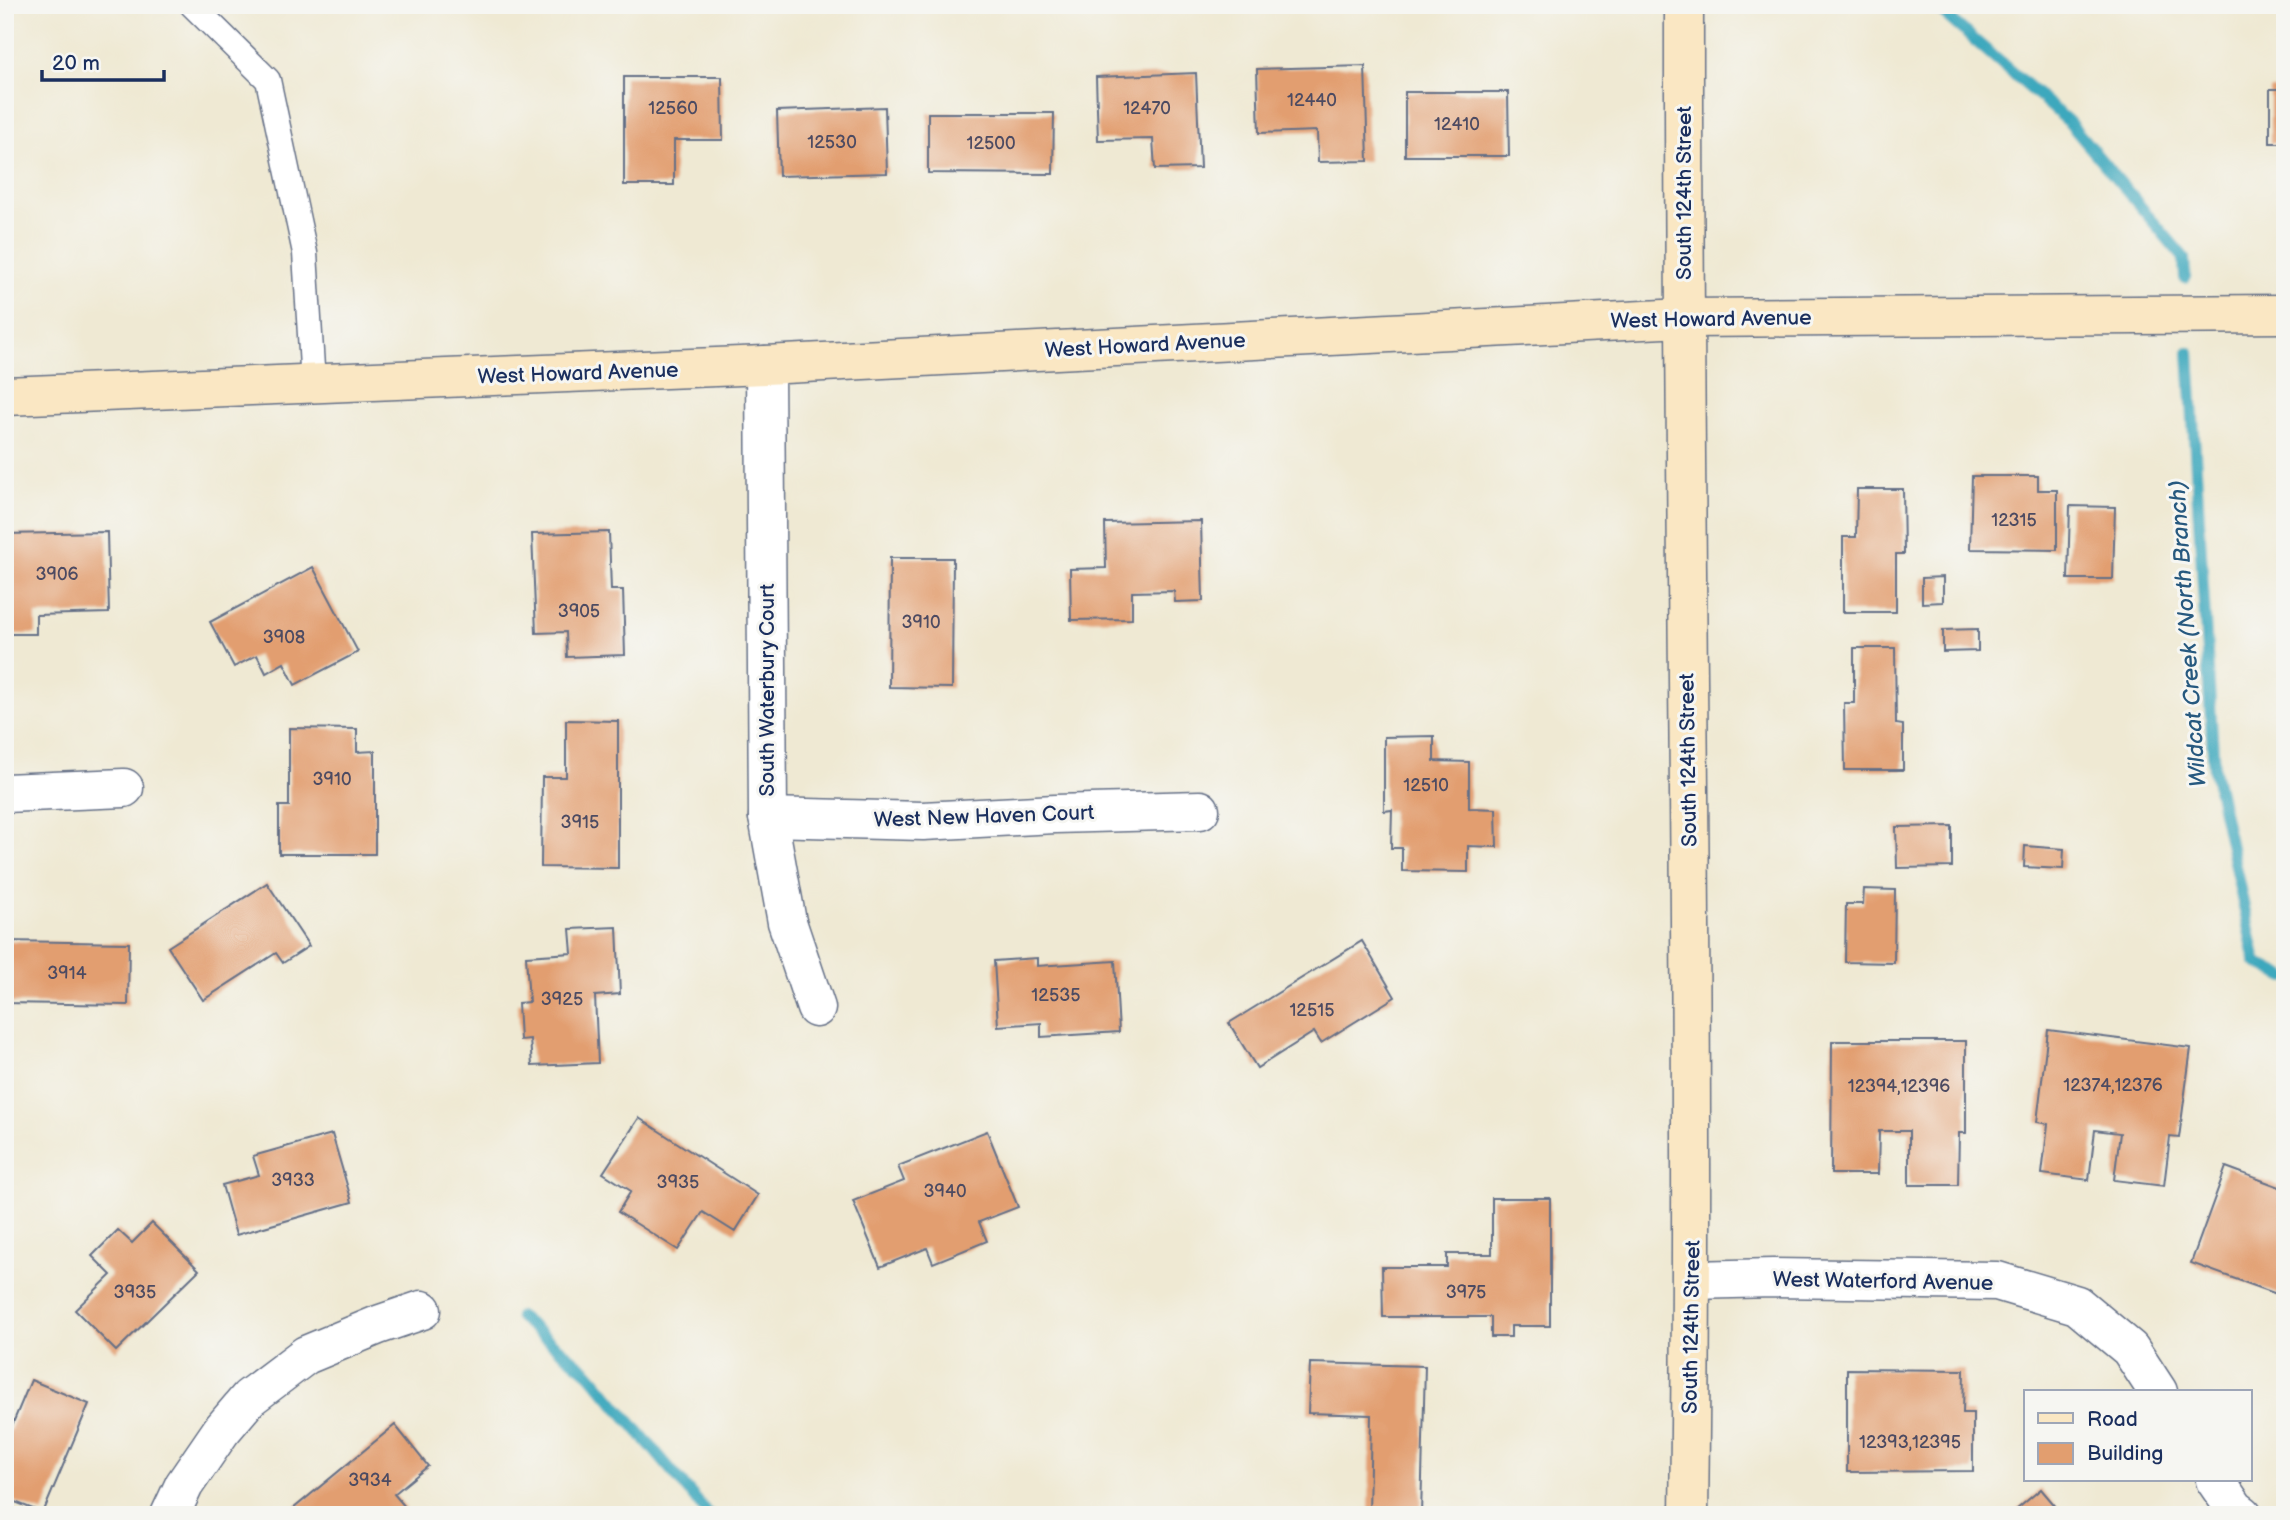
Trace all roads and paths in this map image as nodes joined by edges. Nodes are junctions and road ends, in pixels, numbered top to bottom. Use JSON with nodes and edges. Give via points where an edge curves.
{"nodes":[{"id":1,"x":192,"y":5,"type":"edge"},
{"id":2,"x":1684,"y":5,"type":"edge"},
{"id":3,"x":2285,"y":314,"type":"edge"},
{"id":4,"x":1684,"y":318,"type":"junction"},
{"id":5,"x":765,"y":365,"type":"junction"},
{"id":6,"x":313,"y":384,"type":"junction"},
{"id":7,"x":5,"y":396,"type":"edge"},
{"id":8,"x":124,"y":788,"type":"dead end"},
{"id":9,"x":5,"y":793,"type":"edge"},
{"id":10,"x":1200,"y":810,"type":"dead end"},
{"id":11,"x":768,"y":817,"type":"junction"},
{"id":12,"x":816,"y":1008,"type":"dead end"},
{"id":13,"x":1692,"y":1280,"type":"junction"},
{"id":14,"x":422,"y":1310,"type":"dead end"},
{"id":15,"x":2157,"y":1390,"type":"edge"},
{"id":16,"x":2216,"y":1482,"type":"edge"},
{"id":17,"x":170,"y":1515,"type":"edge"},
{"id":18,"x":1689,"y":1515,"type":"edge"},
{"id":19,"x":2243,"y":1515,"type":"edge"}],
"edges":[{"from":1,"to":6,"type":"lane","via":[[268,80],[306,253]]},
{"from":2,"to":4,"type":"street","name":"South 124th Street"},
{"from":3,"to":4,"type":"street","name":"West Howard Avenue"},
{"from":4,"to":5,"type":"street","name":"West Howard Avenue"},
{"from":4,"to":13,"type":"street","name":"South 124th Street"},
{"from":5,"to":6,"type":"street","name":"West Howard Avenue"},
{"from":5,"to":11,"type":"street","name":"South Waterbury Court"},
{"from":6,"to":7,"type":"street","name":"West Howard Avenue"},
{"from":8,"to":9,"type":"street"},
{"from":10,"to":11,"type":"street","name":"West New Haven Court","via":[[923,821]]},
{"from":11,"to":12,"type":"street","name":"South Waterbury Court","via":[[787,922]]},
{"from":13,"to":15,"type":"street","name":"West Waterford Avenue","via":[[1997,1281],[2077,1305],[2130,1349]]},
{"from":13,"to":18,"type":"street","name":"South 124th Street"},
{"from":14,"to":17,"type":"street","via":[[306,1355],[249,1398],[184,1485]]},
{"from":16,"to":19,"type":"street"}]}
